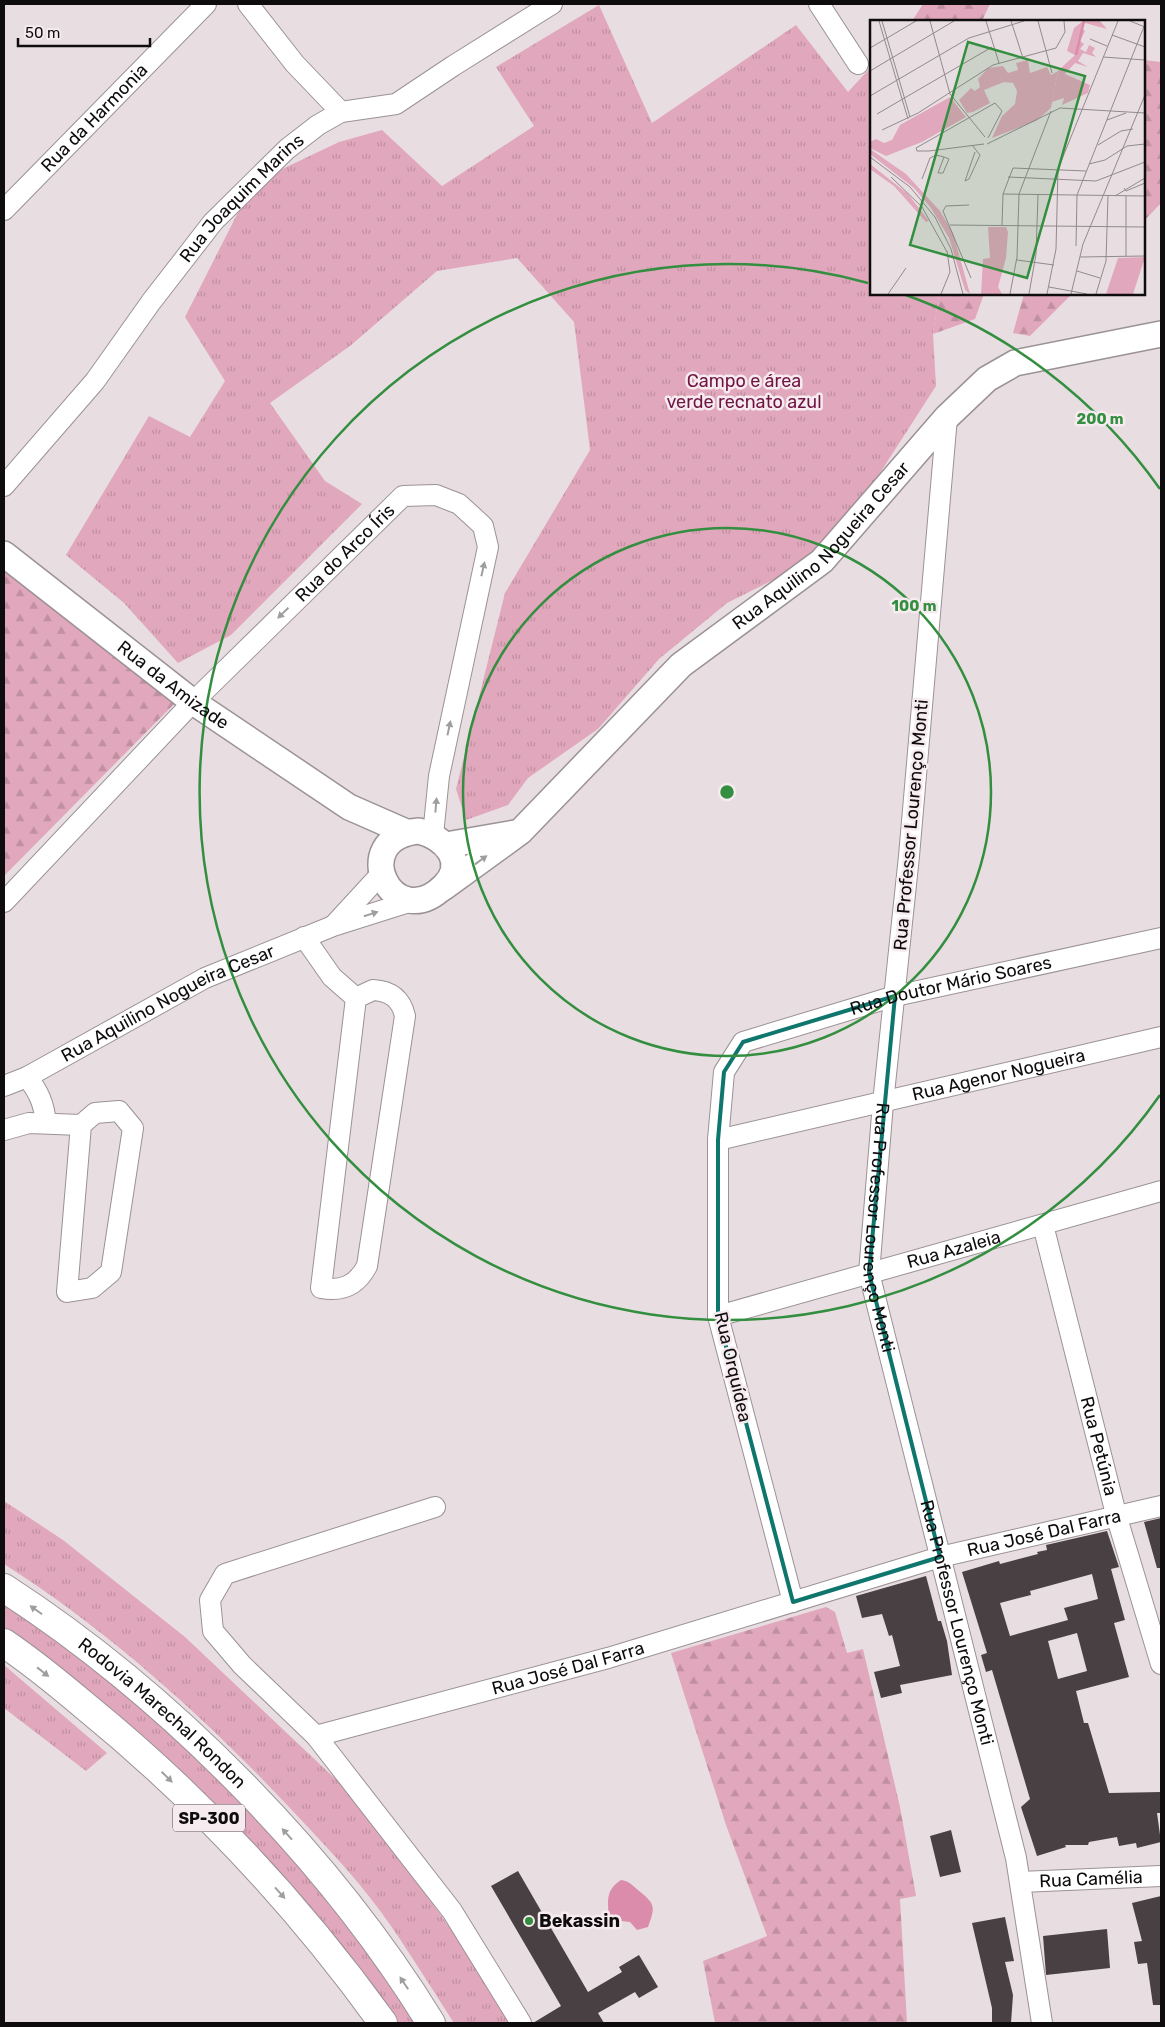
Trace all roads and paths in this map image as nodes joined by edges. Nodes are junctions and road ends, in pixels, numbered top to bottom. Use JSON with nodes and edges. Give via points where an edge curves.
{"nodes":[{"id":1,"x":206,"y":4,"type":"edge"},
{"id":2,"x":248,"y":4,"type":"edge"},
{"id":3,"x":819,"y":4,"type":"edge"},
{"id":4,"x":547,"y":5,"type":"edge"},
{"id":5,"x":858,"y":64,"type":"dead end"},
{"id":6,"x":341,"y":112,"type":"junction"},
{"id":7,"x":4,"y":210,"type":"edge"},
{"id":8,"x":1161,"y":334,"type":"edge"},
{"id":9,"x":947,"y":417,"type":"junction"},
{"id":10,"x":4,"y":486,"type":"edge"},
{"id":11,"x":4,"y":554,"type":"edge"},
{"id":12,"x":193,"y":702,"type":"junction"},
{"id":13,"x":349,"y":807,"type":"junction"},
{"id":14,"x":406,"y":832,"type":"junction"},
{"id":15,"x":520,"y":832,"type":"junction"},
{"id":16,"x":440,"y":840,"type":"junction"},
{"id":17,"x":382,"y":864,"type":"junction"},
{"id":18,"x":442,"y":888,"type":"junction"},
{"id":19,"x":4,"y":902,"type":"edge"},
{"id":20,"x":409,"y":902,"type":"junction"},
{"id":21,"x":333,"y":926,"type":"junction"},
{"id":22,"x":304,"y":937,"type":"junction"},
{"id":23,"x":1161,"y":938,"type":"edge"},
{"id":24,"x":895,"y":996,"type":"junction"},
{"id":25,"x":356,"y":998,"type":"junction"},
{"id":26,"x":1161,"y":1037,"type":"edge"},
{"id":27,"x":743,"y":1042,"type":"joint"},
{"id":28,"x":27,"y":1077,"type":"junction"},
{"id":29,"x":4,"y":1086,"type":"edge"},
{"id":30,"x":882,"y":1103,"type":"junction"},
{"id":31,"x":46,"y":1123,"type":"junction"},
{"id":32,"x":81,"y":1124,"type":"junction"},
{"id":33,"x":4,"y":1130,"type":"edge"},
{"id":34,"x":718,"y":1140,"type":"junction"},
{"id":35,"x":1161,"y":1191,"type":"edge"},
{"id":36,"x":1043,"y":1225,"type":"junction"},
{"id":37,"x":869,"y":1273,"type":"junction"},
{"id":38,"x":718,"y":1316,"type":"junction"},
{"id":39,"x":1161,"y":1506,"type":"edge"},
{"id":40,"x":435,"y":1507,"type":"dead end"},
{"id":41,"x":1117,"y":1518,"type":"junction"},
{"id":42,"x":940,"y":1557,"type":"junction"},
{"id":43,"x":4,"y":1588,"type":"edge"},
{"id":44,"x":793,"y":1602,"type":"junction"},
{"id":45,"x":4,"y":1643,"type":"edge"},
{"id":46,"x":1161,"y":1664,"type":"edge"},
{"id":47,"x":316,"y":1736,"type":"junction"},
{"id":48,"x":1161,"y":1876,"type":"edge"},
{"id":49,"x":1020,"y":1882,"type":"junction"},
{"id":50,"x":356,"y":1984,"type":"junction"},
{"id":51,"x":376,"y":2023,"type":"edge"},
{"id":52,"x":383,"y":2023,"type":"edge"},
{"id":53,"x":431,"y":2023,"type":"edge"},
{"id":54,"x":521,"y":2023,"type":"edge"},
{"id":55,"x":1042,"y":2023,"type":"edge"}],
"edges":[{"from":1,"to":7,"type":"street","name":"Rua da Harmonia"},
{"from":2,"to":6,"type":"street","via":[[295,64]]},
{"from":3,"to":5,"type":"street"},
{"from":4,"to":6,"type":"street","name":"Rua Joaquim Marins","via":[[396,104]]},
{"from":6,"to":10,"type":"street","name":"Rua Joaquim Marins","via":[[287,149],[213,222],[95,380]]},
{"from":8,"to":9,"type":"street","name":"Rua Aquilino Nogueira Cesar","via":[[1015,363],[987,379]]},
{"from":9,"to":15,"type":"street","name":"Rua Aquilino Nogueira Cesar","via":[[822,560],[681,666]]},
{"from":9,"to":24,"type":"street","name":"Rua Professor Lourenço Monti"},
{"from":11,"to":12,"type":"street","name":"Rua da Amizade"},
{"from":12,"to":13,"type":"street","name":"Rua da Amizade"},
{"from":16,"to":12,"type":"street","name":"Rua do Arco Íris","one_way":true,"via":[[439,776],[488,547],[483,526],[460,504],[436,495],[403,496]]},
{"from":12,"to":19,"type":"street","name":"Rua do Arco Íris"},
{"from":13,"to":14,"type":"street","name":"Rua da Amizade"},
{"from":13,"to":17,"type":"street","name":"Rua da Amizade"},
{"from":14,"to":16,"type":"street","via":[[419,831]]},
{"from":14,"to":17,"type":"street","via":[[387,846]]},
{"from":15,"to":16,"type":"street"},
{"from":18,"to":15,"type":"street","name":"Rua Aquilino Nogueira Cesar","one_way":true},
{"from":16,"to":18,"type":"street","via":[[453,865],[451,879]]},
{"from":17,"to":20,"type":"street","via":[[388,888]]},
{"from":17,"to":21,"type":"street","name":"Rua Aquilino Nogueira Cesar"},
{"from":18,"to":20,"type":"street","via":[[430,897]]},
{"from":21,"to":20,"type":"street","name":"Rua Aquilino Nogueira Cesar","one_way":true},
{"from":21,"to":22,"type":"street","name":"Rua Aquilino Nogueira Cesar"},
{"from":22,"to":25,"type":"street","via":[[332,977]]},
{"from":22,"to":28,"type":"street","name":"Rua Aquilino Nogueira Cesar","via":[[205,978]]},
{"from":23,"to":24,"type":"street","name":"Rua Doutor Mário Soares"},
{"from":24,"to":27,"type":"street","name":"Rua Doutor Mário Soares"},
{"from":24,"to":30,"type":"street","name":"Rua Professor Lourenço Monti"},
{"from":25,"to":25,"type":"street","via":[[321,1288],[332,1290],[353,1284],[367,1266],[405,1016],[398,999],[391,993],[373,990]]},
{"from":26,"to":30,"type":"street","name":"Rua Agenor Nogueira"},
{"from":27,"to":34,"type":"street","name":"Rua Orquídea","via":[[724,1072]]},
{"from":28,"to":29,"type":"street","name":"Rua Aquilino Nogueira Cesar"},
{"from":28,"to":31,"type":"street","via":[[38,1090]]},
{"from":30,"to":34,"type":"street","name":"Rua Agenor Nogueira"},
{"from":30,"to":37,"type":"street","name":"Rua Professor Lourenço Monti"},
{"from":31,"to":32,"type":"street"},
{"from":31,"to":33,"type":"street","via":[[29,1123]]},
{"from":32,"to":32,"type":"street","via":[[74,1213],[67,1292],[92,1288],[111,1272],[133,1128],[119,1111],[95,1113]]},
{"from":34,"to":38,"type":"street","name":"Rua Orquídea"},
{"from":35,"to":36,"type":"street","name":"Rua Azaleia"},
{"from":36,"to":37,"type":"street","name":"Rua Azaleia"},
{"from":36,"to":41,"type":"street","name":"Rua Petúnia"},
{"from":37,"to":38,"type":"street","name":"Rua Azaleia"},
{"from":37,"to":42,"type":"street","name":"Rua Professor Lourenço Monti"},
{"from":38,"to":44,"type":"street","name":"Rua Orquídea"},
{"from":39,"to":41,"type":"street","name":"Rua José Dal Farra"},
{"from":40,"to":47,"type":"street","via":[[224,1574],[210,1600],[213,1631],[242,1665]]},
{"from":41,"to":42,"type":"street","name":"Rua José Dal Farra"},
{"from":41,"to":46,"type":"street","name":"Rua Petúnia"},
{"from":42,"to":44,"type":"street","name":"Rua José Dal Farra"},
{"from":42,"to":49,"type":"street","name":"Rua Professor Lourenço Monti"},
{"from":53,"to":43,"type":"highway","name":"Rodovia Marechal Rondon","number":"SP-300","one_way":true,"via":[[320,1870],[243,1786],[151,1700],[58,1625]]},
{"from":44,"to":47,"type":"street","name":"Rua José Dal Farra","via":[[608,1658]]},
{"from":45,"to":50,"type":"highway","number":"SP-300","one_way":true,"via":[[93,1712],[160,1770],[247,1856]]},
{"from":47,"to":54,"type":"street","via":[[452,1910]]},
{"from":48,"to":49,"type":"street","name":"Rua Camélia"},
{"from":49,"to":55,"type":"street","name":"Rua Professor Lourenço Monti"},
{"from":50,"to":51,"type":"highway"},
{"from":50,"to":52,"type":"highway","number":"SP-300"}]}
